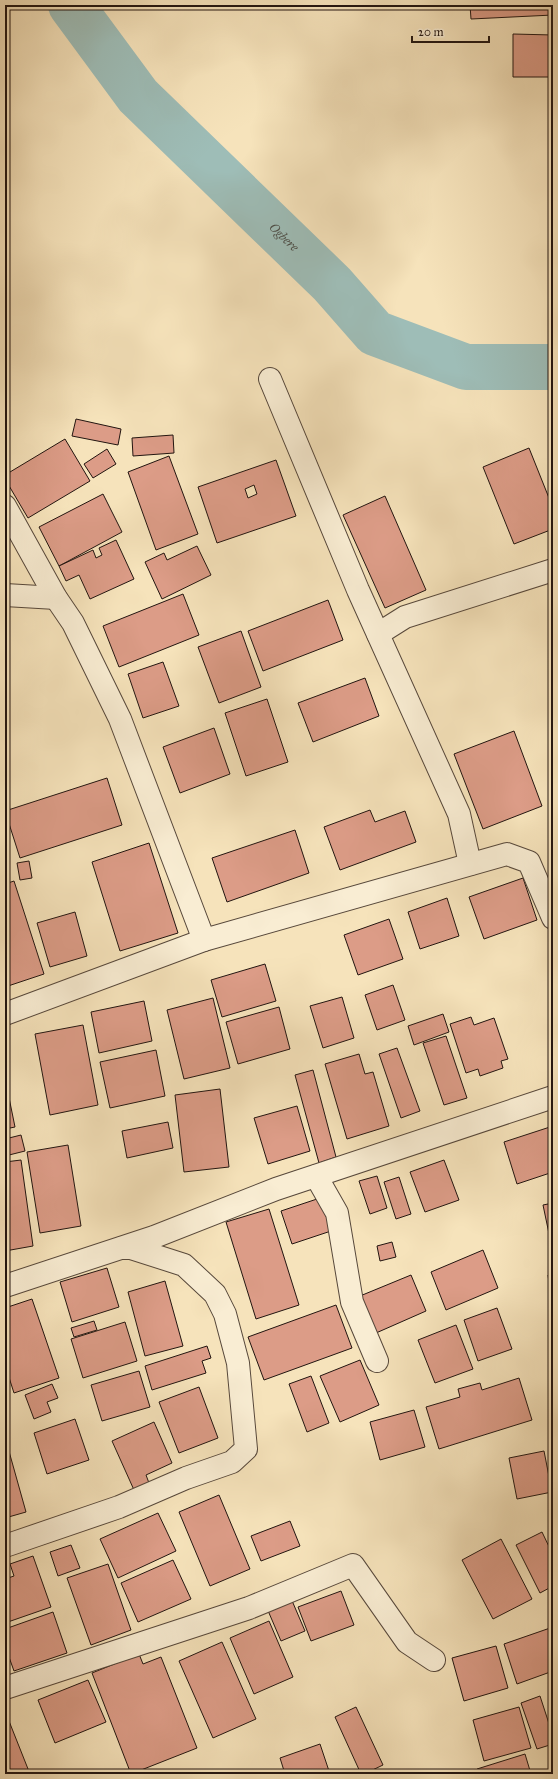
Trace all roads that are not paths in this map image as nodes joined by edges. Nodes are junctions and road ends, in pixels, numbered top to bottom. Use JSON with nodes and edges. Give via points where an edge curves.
{"nodes":[{"id":1,"x":270,"y":379,"type":"dead end"},
{"id":2,"x":5,"y":506,"type":"edge"},
{"id":3,"x":553,"y":570,"type":"edge"},
{"id":4,"x":5,"y":595,"type":"edge"},
{"id":5,"x":56,"y":598,"type":"junction"},
{"id":6,"x":378,"y":634,"type":"junction"},
{"id":7,"x":470,"y":864,"type":"junction"},
{"id":8,"x":553,"y":918,"type":"edge"},
{"id":9,"x":204,"y":940,"type":"junction"},
{"id":10,"x":5,"y":1014,"type":"edge"},
{"id":11,"x":553,"y":1097,"type":"edge"},
{"id":12,"x":316,"y":1176,"type":"junction"},
{"id":13,"x":121,"y":1248,"type":"junction"},
{"id":14,"x":5,"y":1286,"type":"edge"},
{"id":15,"x":377,"y":1362,"type":"dead end"},
{"id":16,"x":5,"y":1546,"type":"edge"},
{"id":17,"x":434,"y":1660,"type":"dead end"},
{"id":18,"x":5,"y":1688,"type":"edge"}],
"edges":[{"from":1,"to":6,"type":"street"},
{"from":2,"to":5,"type":"street"},
{"from":3,"to":6,"type":"street","via":[[405,616]]},
{"from":4,"to":5,"type":"street"},
{"from":5,"to":9,"type":"street","via":[[73,622],[120,719]]},
{"from":6,"to":7,"type":"street","via":[[459,814]]},
{"from":7,"to":8,"type":"street","via":[[507,854],[529,862]]},
{"from":7,"to":9,"type":"street"},
{"from":9,"to":10,"type":"street"},
{"from":11,"to":12,"type":"street"},
{"from":12,"to":13,"type":"street"},
{"from":12,"to":15,"type":"street","via":[[337,1213],[352,1302]]},
{"from":13,"to":14,"type":"street"},
{"from":13,"to":16,"type":"street","via":[[130,1248],[184,1265],[215,1294],[225,1314],[238,1363],[246,1449],[232,1462],[186,1478],[119,1507]]},
{"from":17,"to":18,"type":"street","via":[[407,1642],[353,1565],[249,1608]]}]}
